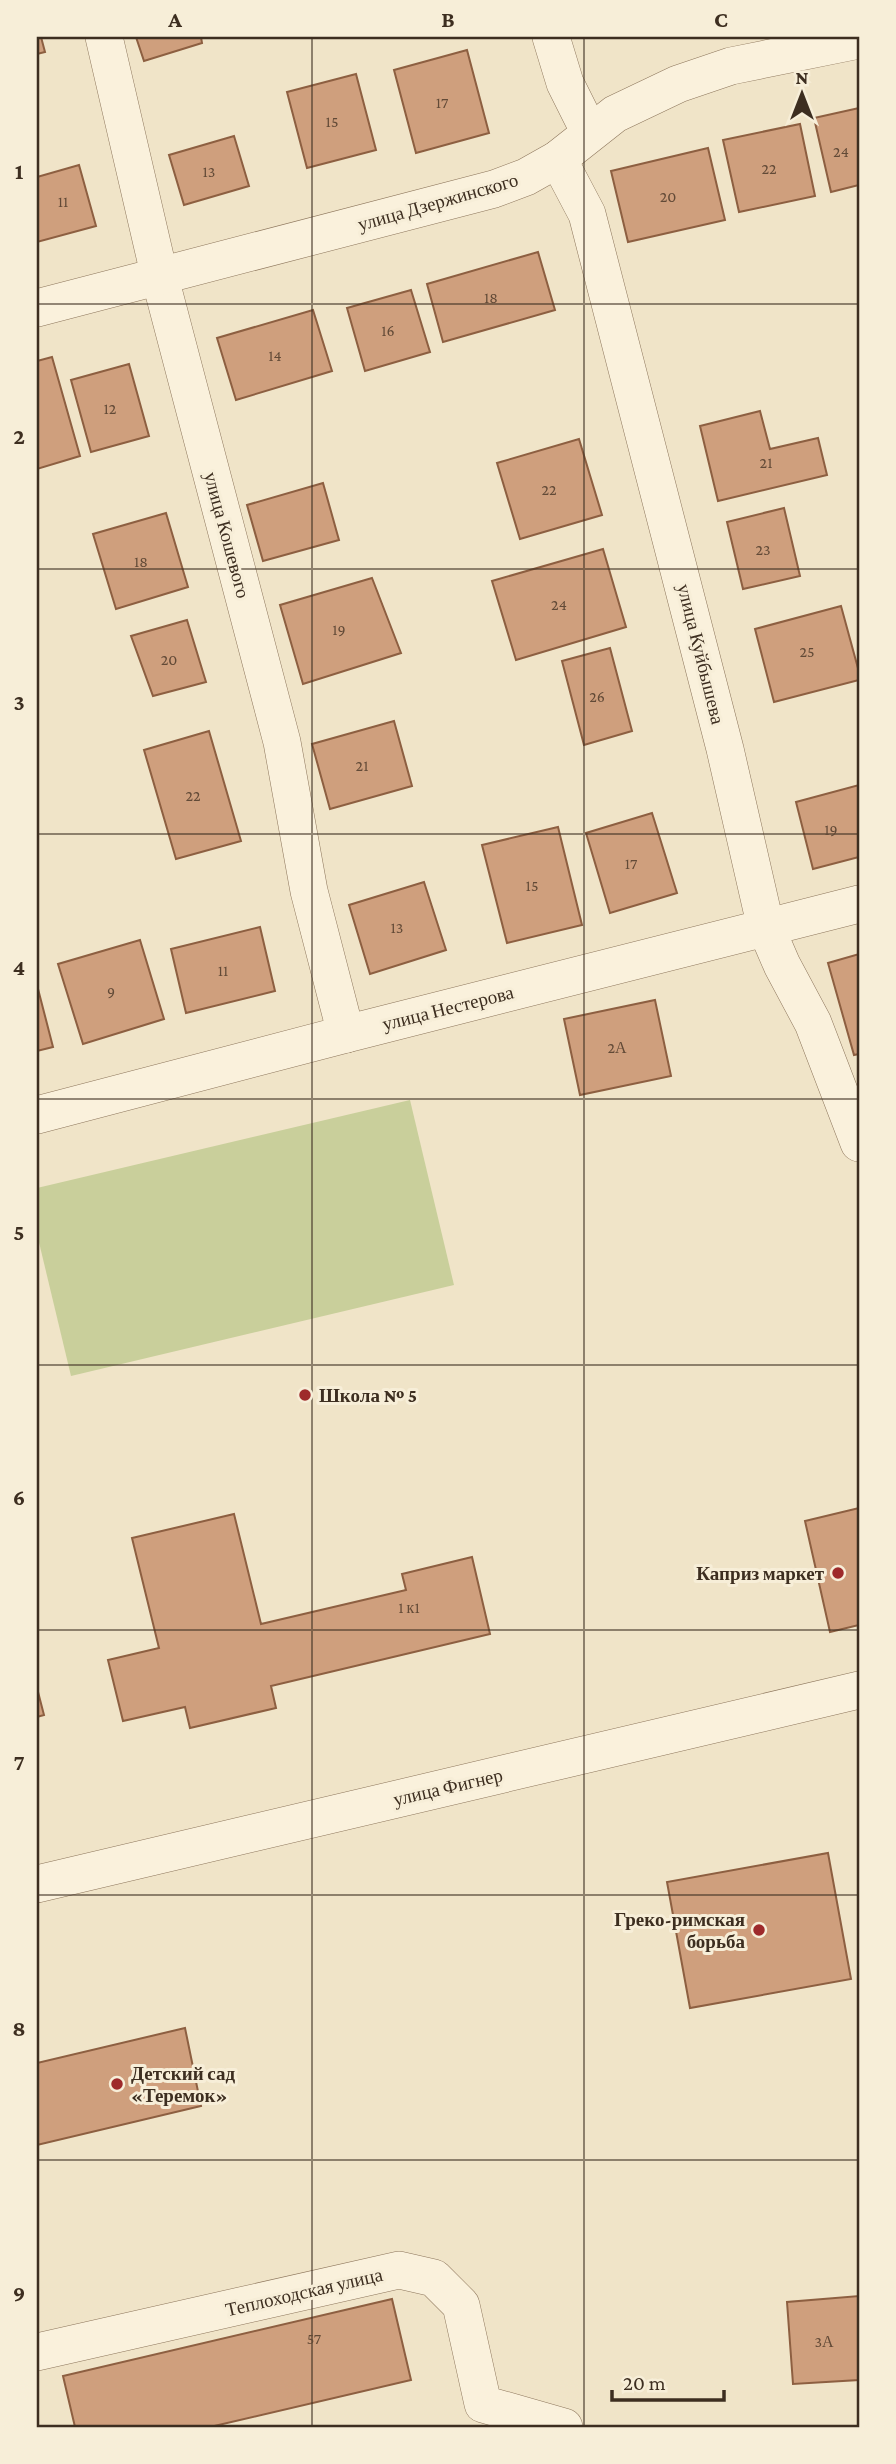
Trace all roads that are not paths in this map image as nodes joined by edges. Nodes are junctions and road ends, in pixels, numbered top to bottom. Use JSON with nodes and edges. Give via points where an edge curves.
{"nodes":[{"id":1,"x":104,"y":37,"type":"edge"},
{"id":2,"x":551,"y":37,"type":"edge"},
{"id":3,"x":859,"y":40,"type":"edge"},
{"id":4,"x":590,"y":133,"type":"junction"},
{"id":5,"x":558,"y":159,"type":"junction"},
{"id":6,"x":160,"y":278,"type":"junction"},
{"id":7,"x":37,"y":308,"type":"edge"},
{"id":8,"x":859,"y":904,"type":"edge"},
{"id":9,"x":766,"y":928,"type":"junction"},
{"id":10,"x":346,"y":1034,"type":"junction"},
{"id":11,"x":37,"y":1115,"type":"edge"},
{"id":12,"x":859,"y":1143,"type":"edge"},
{"id":13,"x":859,"y":1690,"type":"edge"},
{"id":14,"x":37,"y":1884,"type":"edge"},
{"id":15,"x":37,"y":2352,"type":"edge"},
{"id":16,"x":564,"y":2427,"type":"edge"}],
"edges":[{"from":1,"to":6,"type":"street","name":"улица Кошевого"},
{"from":2,"to":4,"type":"street","via":[[565,83]]},
{"from":3,"to":4,"type":"street","name":"улица Дзержинского","via":[[731,66],[615,114]]},
{"from":4,"to":5,"type":"street","name":"улица Дзержинского"},
{"from":5,"to":6,"type":"street","name":"улица Дзержинского","via":[[494,189]]},
{"from":5,"to":9,"type":"street","name":"улица Куйбышева","via":[[587,214],[725,749]]},
{"from":6,"to":7,"type":"street","name":"улица Дзержинского"},
{"from":6,"to":10,"type":"street","name":"улица Кошевого","via":[[282,742],[309,891]]},
{"from":8,"to":9,"type":"street","name":"улица Нестерова"},
{"from":9,"to":10,"type":"street","name":"улица Нестерова"},
{"from":9,"to":12,"type":"street","name":"улица Куйбышева","via":[[813,1023]]},
{"from":10,"to":11,"type":"street","name":"улица Нестерова"},
{"from":13,"to":14,"type":"street","name":"улица Фигнер"},
{"from":15,"to":16,"type":"street","name":"Теплоходская улица","via":[[399,2270],[434,2278],[461,2305],[483,2404]]}]}
